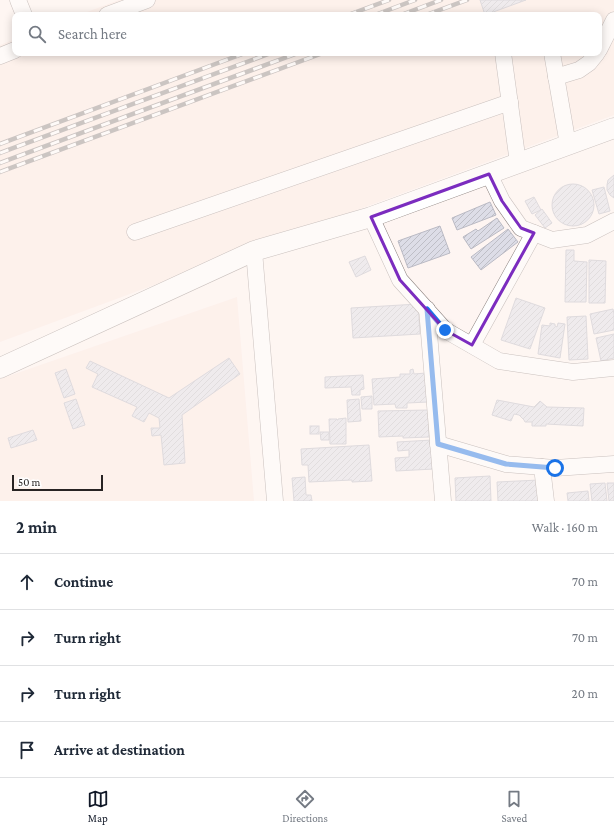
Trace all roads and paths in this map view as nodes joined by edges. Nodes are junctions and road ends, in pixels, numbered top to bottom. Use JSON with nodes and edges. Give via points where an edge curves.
{"nodes":[{"id":1,"x":18,"y":0,"type":"edge"},
{"id":2,"x":147,"y":0,"type":"edge"},
{"id":3,"x":23,"y":12,"type":"edge"},
{"id":4,"x":115,"y":12,"type":"edge"},
{"id":5,"x":614,"y":20,"type":"edge"},
{"id":6,"x":602,"y":44,"type":"edge"},
{"id":7,"x":12,"y":51,"type":"edge"},
{"id":8,"x":0,"y":56,"type":"edge"},
{"id":9,"x":503,"y":56,"type":"edge"},
{"id":10,"x":552,"y":56,"type":"edge"},
{"id":11,"x":594,"y":56,"type":"edge"},
{"id":12,"x":556,"y":77,"type":"junction"},
{"id":13,"x":510,"y":102,"type":"junction"},
{"id":14,"x":614,"y":128,"type":"edge"},
{"id":15,"x":568,"y":145,"type":"junction"},
{"id":16,"x":518,"y":163,"type":"junction"},
{"id":17,"x":489,"y":174,"type":"junction"},
{"id":18,"x":371,"y":217,"type":"junction"},
{"id":19,"x":614,"y":221,"type":"edge"},
{"id":20,"x":135,"y":232,"type":"dead end"},
{"id":21,"x":534,"y":233,"type":"junction"},
{"id":22,"x":254,"y":251,"type":"junction"},
{"id":23,"x":427,"y":309,"type":"junction"},
{"id":24,"x":472,"y":345,"type":"junction"},
{"id":25,"x":0,"y":368,"type":"edge"},
{"id":26,"x":614,"y":368,"type":"edge"},
{"id":27,"x":438,"y":444,"type":"junction"},
{"id":28,"x":614,"y":464,"type":"edge"},
{"id":29,"x":542,"y":467,"type":"junction"},
{"id":30,"x":276,"y":501,"type":"edge"},
{"id":31,"x":443,"y":501,"type":"edge"},
{"id":32,"x":546,"y":501,"type":"edge"}],
"edges":[{"from":1,"to":3,"type":"street"},
{"from":2,"to":4,"type":"street"},
{"from":5,"to":6,"type":"street"},
{"from":7,"to":8,"type":"street"},
{"from":9,"to":13,"type":"street"},
{"from":10,"to":12,"type":"street"},
{"from":11,"to":12,"type":"street","via":[[579,70]]},
{"from":12,"to":15,"type":"street"},
{"from":13,"to":16,"type":"street"},
{"from":13,"to":20,"type":"street"},
{"from":14,"to":15,"type":"main road"},
{"from":15,"to":16,"type":"main road"},
{"from":16,"to":17,"type":"main road"},
{"from":17,"to":18,"type":"main road"},
{"from":17,"to":21,"type":"street","via":[[502,201],[521,228]]},
{"from":18,"to":22,"type":"main road"},
{"from":18,"to":23,"type":"street","via":[[400,280]]},
{"from":19,"to":21,"type":"street","via":[[587,235],[552,240]]},
{"from":21,"to":24,"type":"street"},
{"from":22,"to":25,"type":"main road"},
{"from":22,"to":30,"type":"street"},
{"from":23,"to":24,"type":"street","via":[[445,330]]},
{"from":23,"to":27,"type":"street"},
{"from":24,"to":26,"type":"street","via":[[499,361],[573,372]]},
{"from":27,"to":29,"type":"street","via":[[506,464]]},
{"from":27,"to":31,"type":"street"},
{"from":28,"to":29,"type":"street"},
{"from":29,"to":32,"type":"street"}]}
